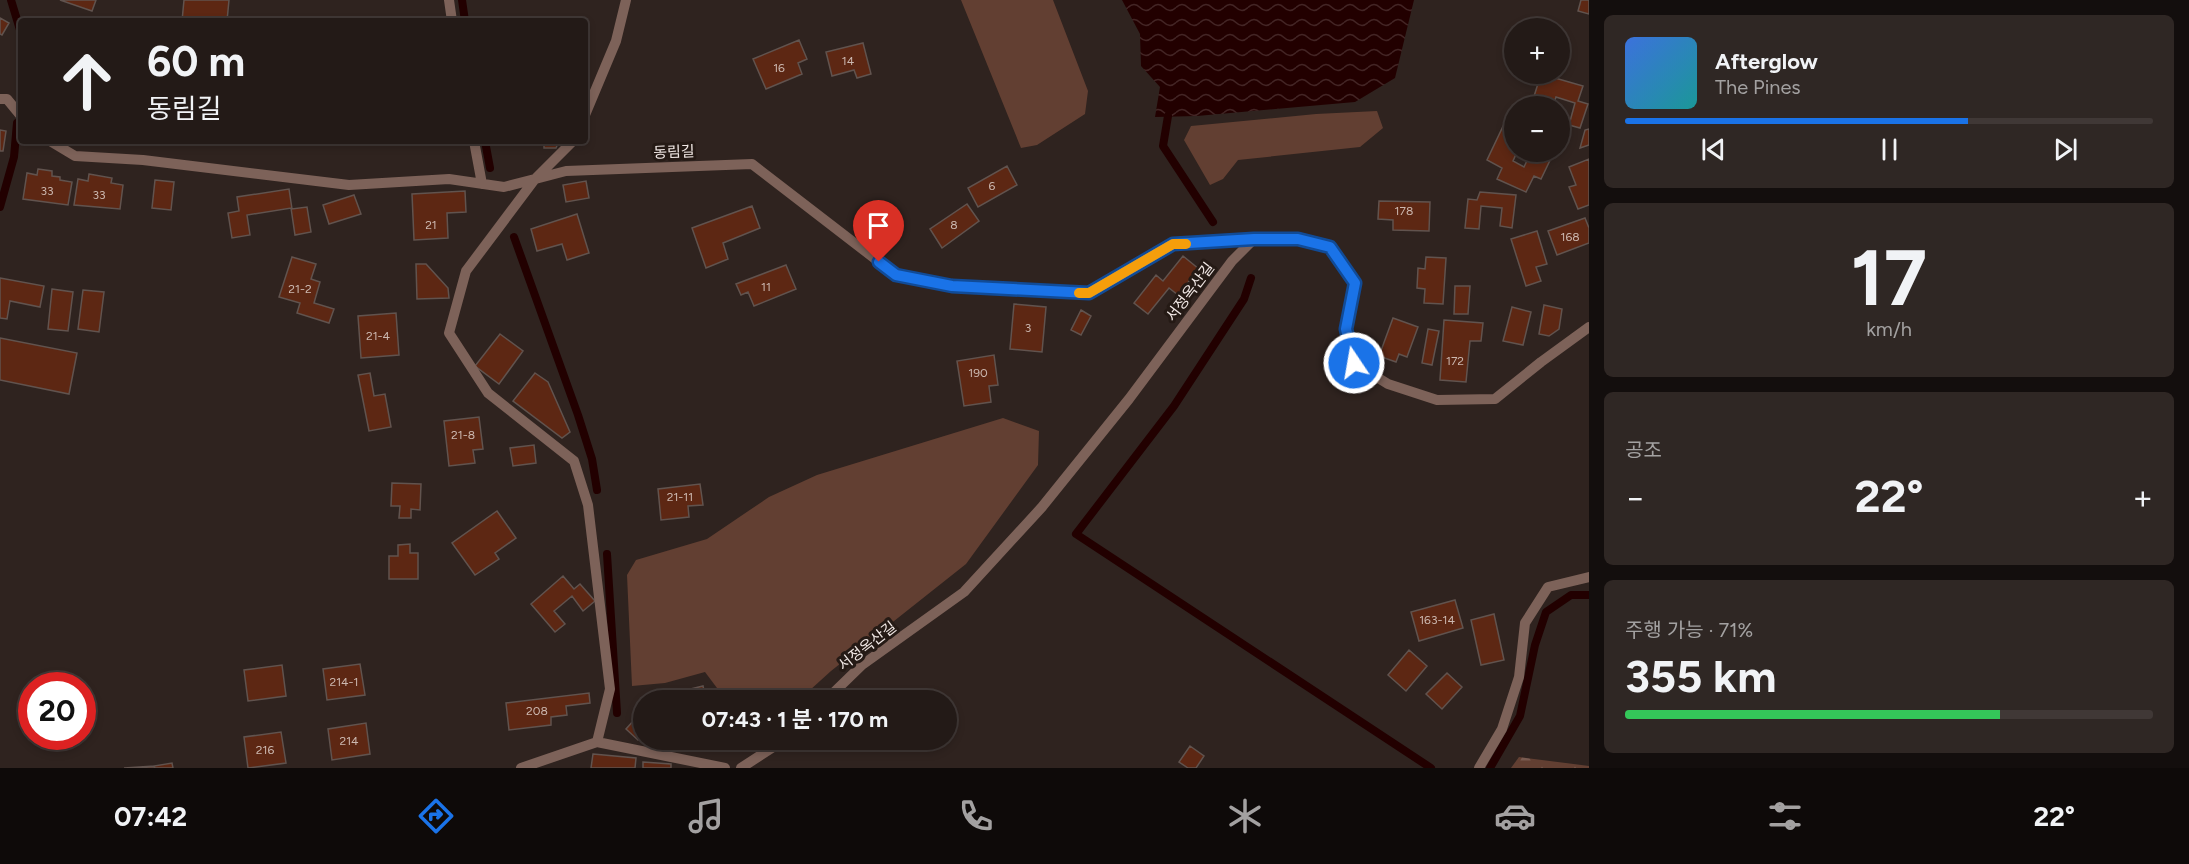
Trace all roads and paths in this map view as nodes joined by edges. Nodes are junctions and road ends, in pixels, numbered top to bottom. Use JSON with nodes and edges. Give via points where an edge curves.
{"nodes":[{"id":1,"x":449,"y":0,"type":"edge"},
{"id":2,"x":626,"y":0,"type":"edge"},
{"id":3,"x":452,"y":18,"type":"edge"},
{"id":4,"x":0,"y":99,"type":"edge"},
{"id":5,"x":588,"y":108,"type":"edge"},
{"id":6,"x":18,"y":112,"type":"edge"},
{"id":7,"x":55,"y":144,"type":"edge"},
{"id":8,"x":475,"y":144,"type":"edge"},
{"id":9,"x":570,"y":144,"type":"edge"},
{"id":10,"x":535,"y":179,"type":"junction"},
{"id":11,"x":482,"y":184,"type":"junction"},
{"id":12,"x":1254,"y":239,"type":"junction"},
{"id":13,"x":1589,"y":327,"type":"edge"},
{"id":14,"x":1589,"y":577,"type":"edge"},
{"id":15,"x":836,"y":690,"type":"edge"},
{"id":16,"x":597,"y":742,"type":"junction"},
{"id":17,"x":769,"y":750,"type":"edge"},
{"id":18,"x":521,"y":768,"type":"edge"},
{"id":19,"x":725,"y":768,"type":"edge"},
{"id":20,"x":741,"y":768,"type":"edge"},
{"id":21,"x":1479,"y":768,"type":"edge"}],
"edges":[{"from":1,"to":3,"type":"lane"},
{"from":2,"to":5,"type":"lane","via":[[616,40]]},
{"from":4,"to":6,"type":"lane","via":[[7,99]]},
{"from":7,"to":11,"type":"lane","name":"동림길","via":[[75,156],[143,160],[350,186],[449,179]]},
{"from":8,"to":11,"type":"lane"},
{"from":9,"to":10,"type":"lane"},
{"from":10,"to":11,"type":"lane","name":"동림길","via":[[504,187]]},
{"from":10,"to":12,"type":"lane","name":"동림길","via":[[566,171],[752,164],[896,275],[952,286],[1089,293],[1173,244]]},
{"from":10,"to":16,"type":"lane","via":[[466,271],[449,333],[488,393],[574,460],[588,505],[610,688]]},
{"from":12,"to":13,"type":"lane","via":[[1298,239],[1330,247],[1355,283],[1346,329],[1354,363],[1388,384],[1437,400],[1494,399]]},
{"from":12,"to":15,"type":"lane","name":"서정옥산길","via":[[1232,261],[1042,507],[964,592],[862,665]]},
{"from":14,"to":21,"type":"lane","via":[[1548,587],[1525,623],[1519,677],[1502,729]]},
{"from":16,"to":18,"type":"lane"},
{"from":16,"to":19,"type":"lane"},
{"from":17,"to":20,"type":"lane"}]}
